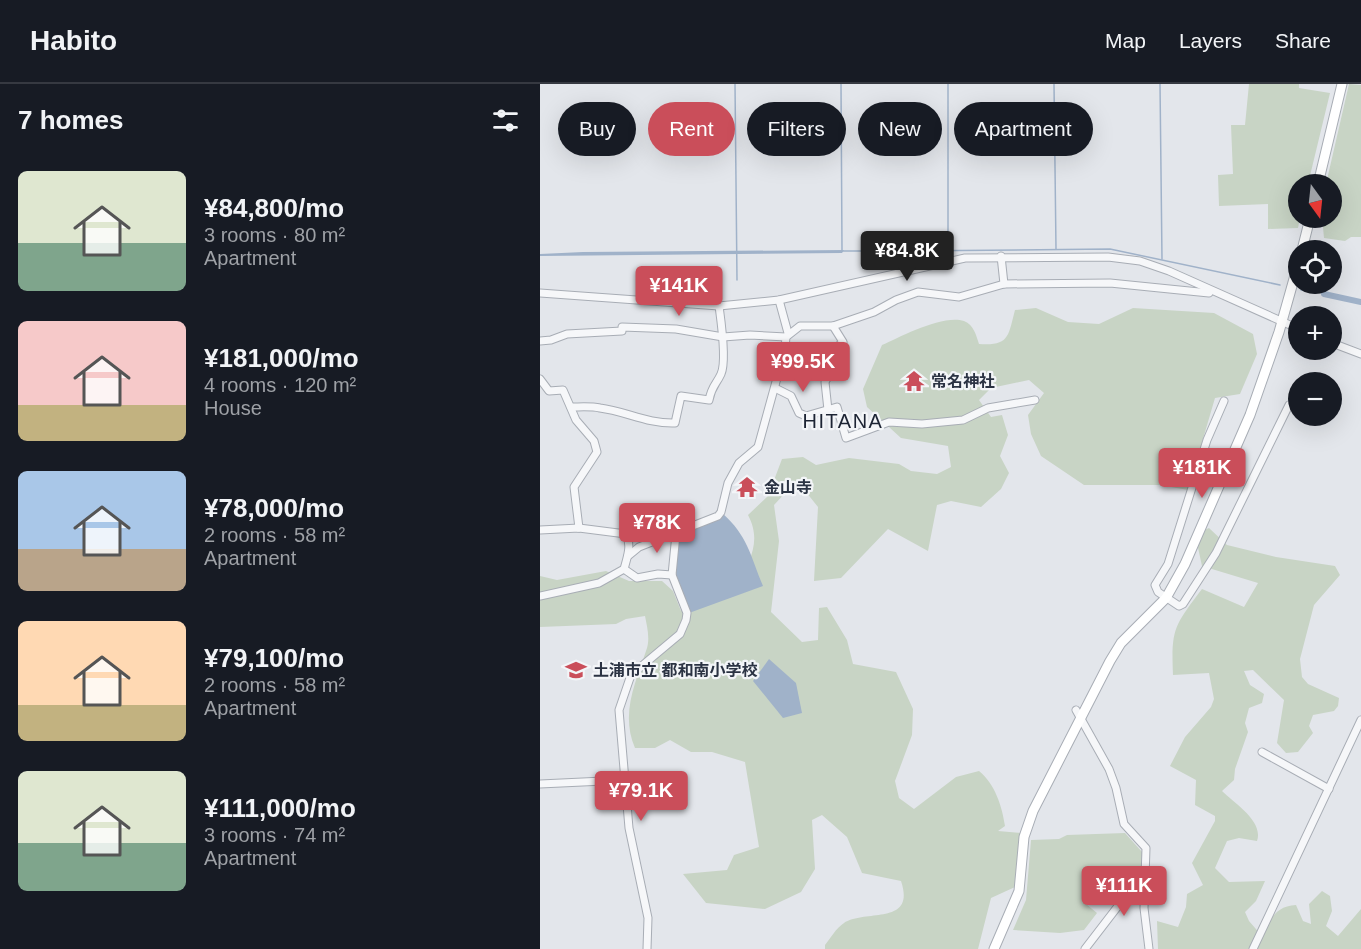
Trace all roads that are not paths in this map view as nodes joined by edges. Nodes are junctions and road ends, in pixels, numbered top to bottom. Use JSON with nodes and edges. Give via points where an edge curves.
{"nodes":[{"id":1,"x":1342,"y":84,"type":"edge"},
{"id":2,"x":1320,"y":174,"type":"edge"},
{"id":3,"x":1001,"y":256,"type":"junction"},
{"id":4,"x":1004,"y":284,"type":"junction"},
{"id":5,"x":540,"y":293,"type":"edge"},
{"id":6,"x":1215,"y":294,"type":"junction"},
{"id":7,"x":1290,"y":294,"type":"edge"},
{"id":8,"x":779,"y":300,"type":"junction"},
{"id":9,"x":719,"y":306,"type":"junction"},
{"id":10,"x":1282,"y":322,"type":"junction"},
{"id":11,"x":1288,"y":324,"type":"edge"},
{"id":12,"x":833,"y":326,"type":"junction"},
{"id":13,"x":787,"y":335,"type":"junction"},
{"id":14,"x":723,"y":337,"type":"junction"},
{"id":15,"x":540,"y":341,"type":"edge"},
{"id":16,"x":1342,"y":347,"type":"edge"},
{"id":17,"x":1361,"y":354,"type":"edge"},
{"id":18,"x":540,"y":379,"type":"edge"},
{"id":19,"x":775,"y":388,"type":"junction"},
{"id":20,"x":1035,"y":400,"type":"dead end"},
{"id":21,"x":1224,"y":401,"type":"dead end"},
{"id":22,"x":571,"y":407,"type":"junction"},
{"id":23,"x":1288,"y":407,"type":"edge"},
{"id":24,"x":828,"y":410,"type":"junction"},
{"id":25,"x":579,"y":528,"type":"junction"},
{"id":26,"x":540,"y":530,"type":"edge"},
{"id":27,"x":676,"y":534,"type":"junction"},
{"id":28,"x":628,"y":556,"type":"junction"},
{"id":29,"x":624,"y":569,"type":"junction"},
{"id":30,"x":672,"y":575,"type":"junction"},
{"id":31,"x":540,"y":596,"type":"edge"},
{"id":32,"x":1166,"y":598,"type":"junction"},
{"id":33,"x":1077,"y":715,"type":"junction"},
{"id":34,"x":1361,"y":720,"type":"edge"},
{"id":35,"x":1262,"y":752,"type":"dead end"},
{"id":36,"x":625,"y":780,"type":"junction"},
{"id":37,"x":540,"y":784,"type":"edge"},
{"id":38,"x":1329,"y":789,"type":"junction"},
{"id":39,"x":1145,"y":871,"type":"junction"},
{"id":40,"x":647,"y":949,"type":"edge"},
{"id":41,"x":994,"y":949,"type":"edge"},
{"id":42,"x":1085,"y":949,"type":"edge"},
{"id":43,"x":1149,"y":949,"type":"edge"},
{"id":44,"x":1253,"y":949,"type":"edge"}],
"edges":[{"from":1,"to":2,"type":"street"},
{"from":3,"to":4,"type":"street"},
{"from":3,"to":6,"type":"street","via":[[1140,261]]},
{"from":3,"to":8,"type":"street","via":[[965,258]]},
{"from":4,"to":6,"type":"street","via":[[1110,283]]},
{"from":4,"to":12,"type":"street","via":[[959,297],[918,292]]},
{"from":5,"to":9,"type":"street"},
{"from":6,"to":10,"type":"street"},
{"from":7,"to":10,"type":"street"},
{"from":8,"to":9,"type":"street"},
{"from":8,"to":13,"type":"street"},
{"from":9,"to":14,"type":"street"},
{"from":10,"to":11,"type":"street"},
{"from":10,"to":32,"type":"street","via":[[1250,415],[1185,564]]},
{"from":12,"to":13,"type":"street","via":[[800,326]]},
{"from":12,"to":24,"type":"street","via":[[843,342],[832,351],[835,364],[825,382]]},
{"from":13,"to":14,"type":"street"},
{"from":13,"to":19,"type":"street"},
{"from":14,"to":15,"type":"street","via":[[621,327],[622,331],[567,334]]},
{"from":14,"to":22,"type":"street","via":[[722,373],[712,385],[709,400],[681,396],[675,423],[630,417],[603,408]]},
{"from":16,"to":17,"type":"street"},
{"from":18,"to":22,"type":"street","via":[[549,391],[563,390]]},
{"from":19,"to":24,"type":"street","via":[[791,396],[799,414]]},
{"from":19,"to":27,"type":"street","via":[[758,447],[739,463],[728,483],[721,512]]},
{"from":20,"to":24,"type":"street","via":[[988,408],[963,420],[889,422],[846,438],[837,407]]},
{"from":21,"to":32,"type":"street","via":[[1207,440],[1168,564],[1155,585]]},
{"from":22,"to":25,"type":"street","via":[[597,452],[574,487]]},
{"from":23,"to":32,"type":"street","via":[[1205,570],[1183,604],[1175,605]]},
{"from":25,"to":26,"type":"street"},
{"from":25,"to":28,"type":"street","via":[[626,534]]},
{"from":27,"to":28,"type":"street","via":[[639,547]]},
{"from":27,"to":30,"type":"street"},
{"from":28,"to":29,"type":"street"},
{"from":29,"to":30,"type":"street","via":[[637,578]]},
{"from":29,"to":31,"type":"street","via":[[599,583]]},
{"from":30,"to":36,"type":"street","via":[[687,613],[686,620],[680,634],[631,675],[621,699]]},
{"from":32,"to":33,"type":"street","via":[[1121,643]]},
{"from":33,"to":39,"type":"street","via":[[1109,769],[1124,824],[1146,848]]},
{"from":33,"to":41,"type":"street","via":[[1033,811],[1024,837],[1019,891]]},
{"from":34,"to":38,"type":"street"},
{"from":35,"to":38,"type":"street"},
{"from":36,"to":37,"type":"street"},
{"from":36,"to":40,"type":"street","via":[[629,828],[645,899]]},
{"from":38,"to":44,"type":"street"},
{"from":39,"to":42,"type":"street"},
{"from":39,"to":43,"type":"street"}]}
